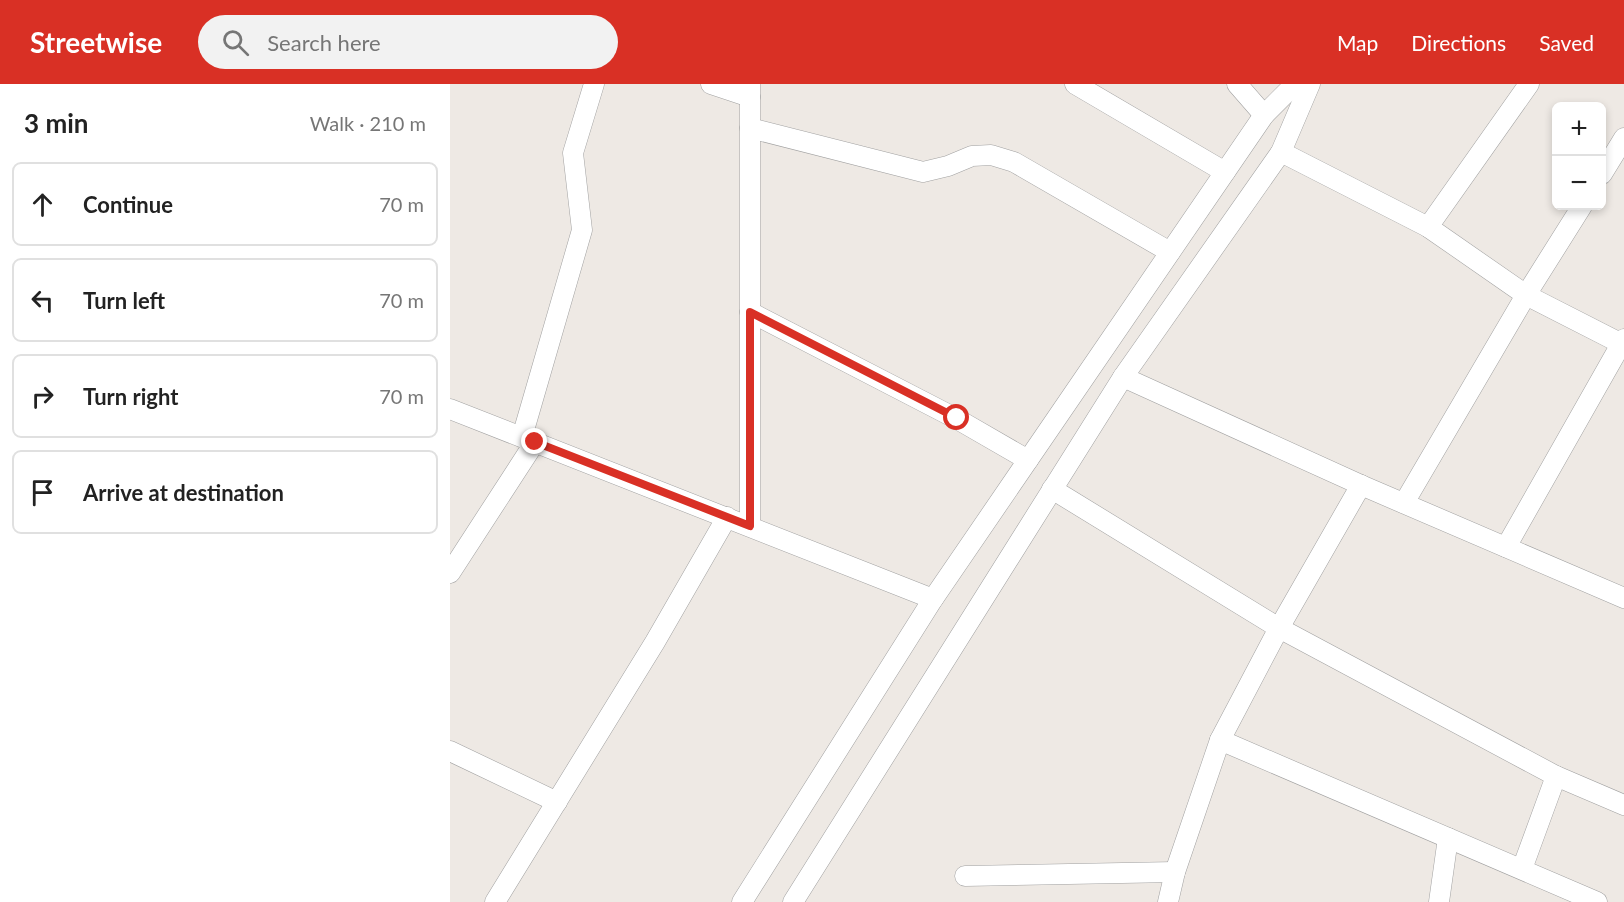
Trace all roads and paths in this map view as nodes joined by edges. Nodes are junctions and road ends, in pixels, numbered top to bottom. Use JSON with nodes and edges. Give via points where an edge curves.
{"nodes":[{"id":1,"x":594,"y":84,"type":"edge"},
{"id":2,"x":711,"y":84,"type":"edge"},
{"id":3,"x":1075,"y":84,"type":"edge"},
{"id":4,"x":1237,"y":84,"type":"edge"},
{"id":5,"x":1295,"y":84,"type":"edge"},
{"id":6,"x":1310,"y":84,"type":"edge"},
{"id":7,"x":1529,"y":84,"type":"edge"},
{"id":8,"x":750,"y":91,"type":"edge"},
{"id":9,"x":1264,"y":115,"type":"junction"},
{"id":10,"x":750,"y":128,"type":"junction"},
{"id":11,"x":1624,"y":138,"type":"edge"},
{"id":12,"x":1281,"y":152,"type":"junction"},
{"id":13,"x":1606,"y":167,"type":"edge"},
{"id":14,"x":1225,"y":172,"type":"junction"},
{"id":15,"x":1579,"y":210,"type":"edge"},
{"id":16,"x":1428,"y":227,"type":"junction"},
{"id":17,"x":1170,"y":252,"type":"junction"},
{"id":18,"x":1526,"y":295,"type":"junction"},
{"id":19,"x":750,"y":312,"type":"junction"},
{"id":20,"x":1623,"y":343,"type":"edge"},
{"id":21,"x":1123,"y":377,"type":"junction"},
{"id":22,"x":450,"y":409,"type":"edge"},
{"id":23,"x":529,"y":439,"type":"junction"},
{"id":24,"x":1028,"y":460,"type":"junction"},
{"id":25,"x":1361,"y":485,"type":"junction"},
{"id":26,"x":1053,"y":489,"type":"junction"},
{"id":27,"x":1404,"y":503,"type":"junction"},
{"id":28,"x":727,"y":517,"type":"junction"},
{"id":29,"x":750,"y":526,"type":"junction"},
{"id":30,"x":1506,"y":547,"type":"junction"},
{"id":31,"x":453,"y":563,"type":"edge"},
{"id":32,"x":1624,"y":598,"type":"edge"},
{"id":33,"x":933,"y":599,"type":"junction"},
{"id":34,"x":1279,"y":628,"type":"junction"},
{"id":35,"x":1220,"y":740,"type":"junction"},
{"id":36,"x":450,"y":751,"type":"edge"},
{"id":37,"x":1556,"y":776,"type":"junction"},
{"id":38,"x":557,"y":802,"type":"junction"},
{"id":39,"x":1624,"y":805,"type":"edge"},
{"id":40,"x":1448,"y":838,"type":"junction"},
{"id":41,"x":1522,"y":870,"type":"junction"},
{"id":42,"x":1175,"y":873,"type":"junction"},
{"id":43,"x":965,"y":876,"type":"dead end"},
{"id":44,"x":495,"y":902,"type":"edge"},
{"id":45,"x":742,"y":902,"type":"edge"},
{"id":46,"x":793,"y":902,"type":"edge"},
{"id":47,"x":1168,"y":902,"type":"edge"},
{"id":48,"x":1439,"y":902,"type":"edge"},
{"id":49,"x":1597,"y":902,"type":"edge"}],
"edges":[{"from":1,"to":23,"type":"street","via":[[573,153],[582,230]]},
{"from":2,"to":8,"type":"street"},
{"from":3,"to":14,"type":"street"},
{"from":4,"to":9,"type":"street"},
{"from":5,"to":9,"type":"street"},
{"from":6,"to":12,"type":"street"},
{"from":7,"to":16,"type":"street"},
{"from":8,"to":10,"type":"street"},
{"from":9,"to":14,"type":"street"},
{"from":10,"to":17,"type":"street","via":[[923,172],[972,156],[992,155],[1014,162]]},
{"from":10,"to":19,"type":"street"},
{"from":11,"to":13,"type":"street"},
{"from":12,"to":16,"type":"street"},
{"from":12,"to":21,"type":"street"},
{"from":14,"to":17,"type":"street"},
{"from":15,"to":18,"type":"street"},
{"from":16,"to":18,"type":"street"},
{"from":17,"to":24,"type":"street"},
{"from":18,"to":20,"type":"street"},
{"from":18,"to":27,"type":"street"},
{"from":19,"to":24,"type":"street","via":[[957,418]]},
{"from":19,"to":29,"type":"street"},
{"from":20,"to":30,"type":"street"},
{"from":21,"to":25,"type":"street"},
{"from":21,"to":26,"type":"street"},
{"from":22,"to":23,"type":"street"},
{"from":23,"to":28,"type":"street"},
{"from":23,"to":31,"type":"street"},
{"from":24,"to":33,"type":"street"},
{"from":25,"to":27,"type":"street"},
{"from":25,"to":34,"type":"street"},
{"from":26,"to":34,"type":"street"},
{"from":26,"to":46,"type":"street"},
{"from":27,"to":30,"type":"street"},
{"from":28,"to":29,"type":"street"},
{"from":28,"to":38,"type":"street"},
{"from":29,"to":33,"type":"street"},
{"from":30,"to":32,"type":"street"},
{"from":33,"to":45,"type":"street"},
{"from":34,"to":35,"type":"street"},
{"from":34,"to":37,"type":"street"},
{"from":35,"to":40,"type":"street"},
{"from":35,"to":42,"type":"street"},
{"from":36,"to":38,"type":"street"},
{"from":37,"to":39,"type":"street"},
{"from":37,"to":41,"type":"street"},
{"from":38,"to":44,"type":"street"},
{"from":40,"to":41,"type":"street"},
{"from":40,"to":48,"type":"street"},
{"from":41,"to":49,"type":"street"},
{"from":42,"to":43,"type":"street"},
{"from":42,"to":47,"type":"street"}]}
